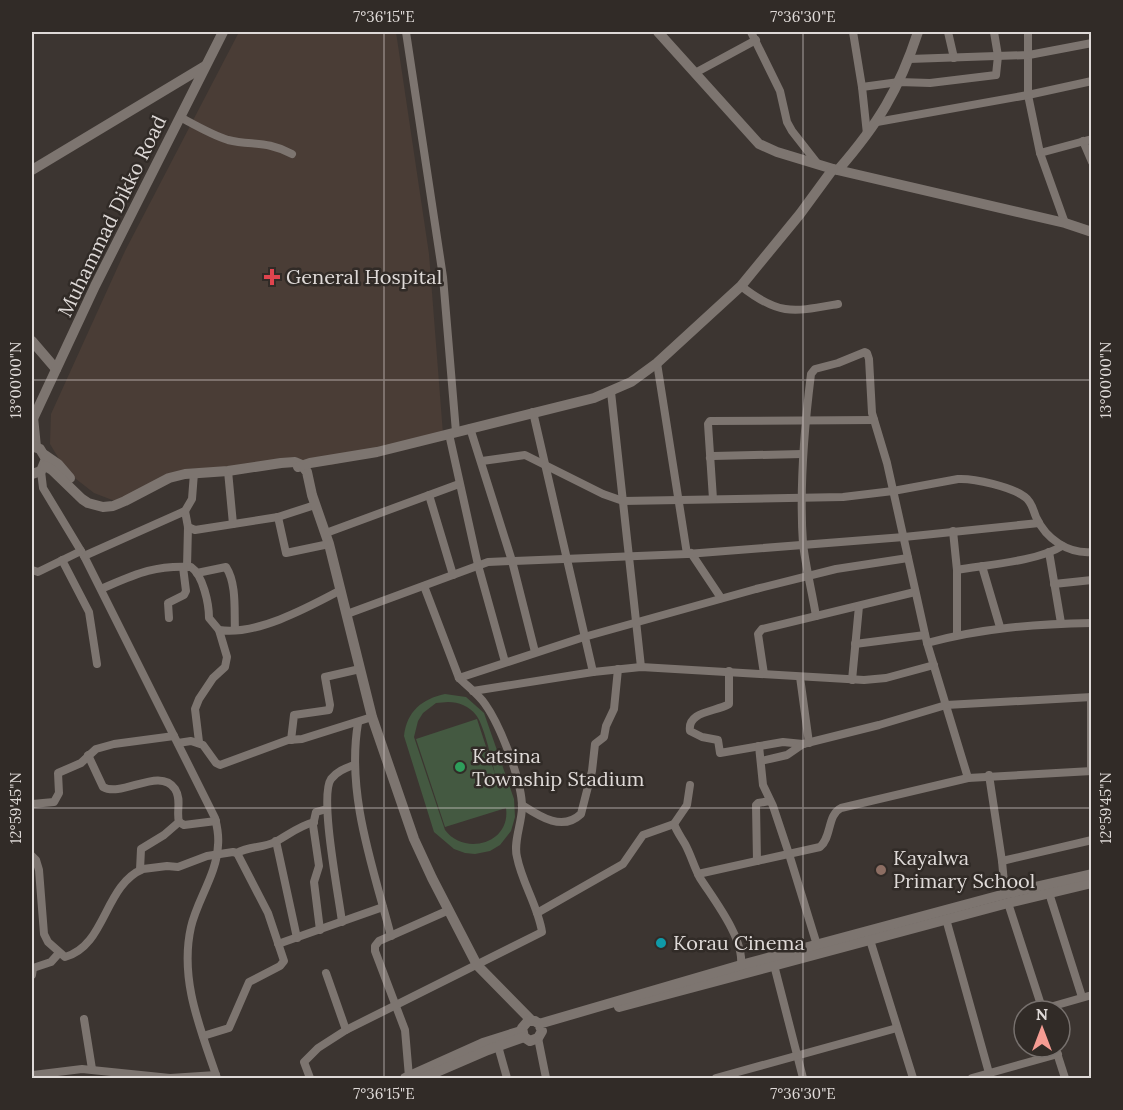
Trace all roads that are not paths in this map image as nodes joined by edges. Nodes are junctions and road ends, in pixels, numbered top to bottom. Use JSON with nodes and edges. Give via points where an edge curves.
{"nodes":[{"id":1,"x":224,"y":32,"type":"edge"},
{"id":2,"x":406,"y":32,"type":"edge"},
{"id":3,"x":658,"y":32,"type":"edge"},
{"id":4,"x":751,"y":32,"type":"edge"},
{"id":5,"x":853,"y":32,"type":"edge"},
{"id":6,"x":918,"y":32,"type":"edge"},
{"id":7,"x":948,"y":32,"type":"edge"},
{"id":8,"x":994,"y":32,"type":"edge"},
{"id":9,"x":1028,"y":32,"type":"edge"},
{"id":10,"x":756,"y":40,"type":"junction"},
{"id":11,"x":1092,"y":43,"type":"edge"},
{"id":12,"x":1029,"y":55,"type":"junction"},
{"id":13,"x":998,"y":56,"type":"junction"},
{"id":14,"x":909,"y":58,"type":"junction"},
{"id":15,"x":954,"y":58,"type":"junction"},
{"id":16,"x":205,"y":66,"type":"junction"},
{"id":17,"x":695,"y":73,"type":"junction"},
{"id":18,"x":1092,"y":81,"type":"edge"},
{"id":19,"x":899,"y":82,"type":"junction"},
{"id":20,"x":862,"y":87,"type":"junction"},
{"id":21,"x":1028,"y":95,"type":"junction"},
{"id":22,"x":180,"y":117,"type":"junction"},
{"id":23,"x":877,"y":122,"type":"junction"},
{"id":24,"x":867,"y":137,"type":"junction"},
{"id":25,"x":1088,"y":140,"type":"edge"},
{"id":26,"x":1040,"y":153,"type":"junction"},
{"id":27,"x":292,"y":154,"type":"dead end"},
{"id":28,"x":1092,"y":162,"type":"edge"},
{"id":29,"x":818,"y":164,"type":"junction"},
{"id":30,"x":32,"y":170,"type":"edge"},
{"id":31,"x":838,"y":170,"type":"junction"},
{"id":32,"x":1065,"y":223,"type":"junction"},
{"id":33,"x":1092,"y":232,"type":"edge"},
{"id":34,"x":741,"y":286,"type":"junction"},
{"id":35,"x":838,"y":304,"type":"dead end"},
{"id":36,"x":32,"y":341,"type":"edge"},
{"id":37,"x":657,"y":363,"type":"junction"},
{"id":38,"x":56,"y":369,"type":"junction"},
{"id":39,"x":611,"y":392,"type":"junction"},
{"id":40,"x":533,"y":412,"type":"junction"},
{"id":41,"x":32,"y":419,"type":"edge"},
{"id":42,"x":874,"y":420,"type":"junction"},
{"id":43,"x":806,"y":421,"type":"junction"},
{"id":44,"x":470,"y":428,"type":"junction"},
{"id":45,"x":452,"y":433,"type":"junction"},
{"id":46,"x":802,"y":454,"type":"junction"},
{"id":47,"x":710,"y":458,"type":"junction"},
{"id":48,"x":482,"y":461,"type":"junction"},
{"id":49,"x":37,"y":464,"type":"edge"},
{"id":50,"x":547,"y":465,"type":"junction"},
{"id":51,"x":298,"y":467,"type":"junction"},
{"id":52,"x":228,"y":471,"type":"junction"},
{"id":53,"x":194,"y":473,"type":"junction"},
{"id":54,"x":459,"y":484,"type":"junction"},
{"id":55,"x":894,"y":491,"type":"junction"},
{"id":56,"x":429,"y":495,"type":"junction"},
{"id":57,"x":802,"y":497,"type":"junction"},
{"id":58,"x":712,"y":499,"type":"junction"},
{"id":59,"x":314,"y":500,"type":"junction"},
{"id":60,"x":680,"y":500,"type":"junction"},
{"id":61,"x":623,"y":501,"type":"junction"},
{"id":62,"x":185,"y":511,"type":"junction"},
{"id":63,"x":278,"y":516,"type":"junction"},
{"id":64,"x":1039,"y":523,"type":"junction"},
{"id":65,"x":233,"y":524,"type":"junction"},
{"id":66,"x":188,"y":527,"type":"junction"},
{"id":67,"x":953,"y":531,"type":"junction"},
{"id":68,"x":904,"y":537,"type":"junction"},
{"id":69,"x":327,"y":539,"type":"junction"},
{"id":70,"x":804,"y":544,"type":"junction"},
{"id":71,"x":1062,"y":546,"type":"junction"},
{"id":72,"x":1049,"y":552,"type":"junction"},
{"id":73,"x":1092,"y":552,"type":"edge"},
{"id":74,"x":83,"y":553,"type":"junction"},
{"id":75,"x":689,"y":554,"type":"junction"},
{"id":76,"x":629,"y":556,"type":"junction"},
{"id":77,"x":908,"y":558,"type":"junction"},
{"id":78,"x":568,"y":559,"type":"junction"},
{"id":79,"x":62,"y":560,"type":"junction"},
{"id":80,"x":512,"y":561,"type":"junction"},
{"id":81,"x":478,"y":565,"type":"junction"},
{"id":82,"x":982,"y":566,"type":"junction"},
{"id":83,"x":185,"y":567,"type":"junction"},
{"id":84,"x":32,"y":570,"type":"edge"},
{"id":85,"x":957,"y":570,"type":"junction"},
{"id":86,"x":197,"y":573,"type":"junction"},
{"id":87,"x":453,"y":575,"type":"junction"},
{"id":88,"x":809,"y":576,"type":"junction"},
{"id":89,"x":1092,"y":580,"type":"edge"},
{"id":90,"x":1054,"y":584,"type":"junction"},
{"id":91,"x":424,"y":586,"type":"junction"},
{"id":92,"x":101,"y":589,"type":"junction"},
{"id":93,"x":341,"y":590,"type":"junction"},
{"id":94,"x":915,"y":592,"type":"junction"},
{"id":95,"x":721,"y":598,"type":"junction"},
{"id":96,"x":859,"y":606,"type":"junction"},
{"id":97,"x":347,"y":614,"type":"junction"},
{"id":98,"x":816,"y":616,"type":"junction"},
{"id":99,"x":169,"y":618,"type":"dead end"},
{"id":100,"x":635,"y":621,"type":"junction"},
{"id":101,"x":1061,"y":623,"type":"junction"},
{"id":102,"x":1092,"y":623,"type":"edge"},
{"id":103,"x":1000,"y":627,"type":"junction"},
{"id":104,"x":219,"y":630,"type":"junction"},
{"id":105,"x":235,"y":630,"type":"junction"},
{"id":106,"x":957,"y":635,"type":"junction"},
{"id":107,"x":584,"y":637,"type":"junction"},
{"id":108,"x":926,"y":639,"type":"junction"},
{"id":109,"x":855,"y":644,"type":"junction"},
{"id":110,"x":534,"y":652,"type":"junction"},
{"id":111,"x":505,"y":662,"type":"junction"},
{"id":112,"x":97,"y":664,"type":"dead end"},
{"id":113,"x":934,"y":665,"type":"junction"},
{"id":114,"x":641,"y":667,"type":"junction"},
{"id":115,"x":360,"y":669,"type":"junction"},
{"id":116,"x":618,"y":669,"type":"junction"},
{"id":117,"x":729,"y":671,"type":"junction"},
{"id":118,"x":594,"y":672,"type":"junction"},
{"id":119,"x":764,"y":674,"type":"junction"},
{"id":120,"x":800,"y":677,"type":"junction"},
{"id":121,"x":459,"y":678,"type":"junction"},
{"id":122,"x":852,"y":680,"type":"junction"},
{"id":123,"x":473,"y":691,"type":"junction"},
{"id":124,"x":1091,"y":697,"type":"edge"},
{"id":125,"x":946,"y":705,"type":"junction"},
{"id":126,"x":372,"y":717,"type":"junction"},
{"id":127,"x":358,"y":723,"type":"junction"},
{"id":128,"x":176,"y":740,"type":"junction"},
{"id":129,"x":291,"y":740,"type":"junction"},
{"id":130,"x":199,"y":742,"type":"junction"},
{"id":131,"x":806,"y":744,"type":"junction"},
{"id":132,"x":759,"y":746,"type":"junction"},
{"id":133,"x":88,"y":755,"type":"junction"},
{"id":134,"x":760,"y":761,"type":"junction"},
{"id":135,"x":354,"y":765,"type":"junction"},
{"id":136,"x":1091,"y":771,"type":"edge"},
{"id":137,"x":989,"y":775,"type":"junction"},
{"id":138,"x":968,"y":778,"type":"junction"},
{"id":139,"x":690,"y":785,"type":"dead end"},
{"id":140,"x":770,"y":801,"type":"junction"},
{"id":141,"x":32,"y":804,"type":"edge"},
{"id":142,"x":522,"y":805,"type":"junction"},
{"id":143,"x":327,"y":810,"type":"junction"},
{"id":144,"x":216,"y":821,"type":"junction"},
{"id":145,"x":179,"y":822,"type":"junction"},
{"id":146,"x":314,"y":822,"type":"junction"},
{"id":147,"x":674,"y":824,"type":"junction"},
{"id":148,"x":1092,"y":840,"type":"edge"},
{"id":149,"x":276,"y":841,"type":"junction"},
{"id":150,"x":237,"y":853,"type":"junction"},
{"id":151,"x":216,"y":854,"type":"junction"},
{"id":152,"x":789,"y":854,"type":"junction"},
{"id":153,"x":32,"y":856,"type":"edge"},
{"id":154,"x":756,"y":861,"type":"junction"},
{"id":155,"x":1002,"y":861,"type":"junction"},
{"id":156,"x":140,"y":870,"type":"junction"},
{"id":157,"x":698,"y":874,"type":"junction"},
{"id":158,"x":1092,"y":874,"type":"edge"},
{"id":159,"x":1092,"y":883,"type":"edge"},
{"id":160,"x":1049,"y":893,"type":"junction"},
{"id":161,"x":1007,"y":898,"type":"junction"},
{"id":162,"x":383,"y":907,"type":"junction"},
{"id":163,"x":449,"y":910,"type":"junction"},
{"id":164,"x":537,"y":913,"type":"junction"},
{"id":165,"x":946,"y":919,"type":"junction"},
{"id":166,"x":342,"y":922,"type":"junction"},
{"id":167,"x":320,"y":930,"type":"junction"},
{"id":168,"x":390,"y":936,"type":"junction"},
{"id":169,"x":297,"y":938,"type":"junction"},
{"id":170,"x":870,"y":940,"type":"junction"},
{"id":171,"x":278,"y":944,"type":"junction"},
{"id":172,"x":817,"y":945,"type":"junction"},
{"id":173,"x":59,"y":953,"type":"junction"},
{"id":174,"x":477,"y":965,"type":"junction"},
{"id":175,"x":741,"y":965,"type":"junction"},
{"id":176,"x":774,"y":965,"type":"junction"},
{"id":177,"x":326,"y":973,"type":"dead end"},
{"id":178,"x":32,"y":975,"type":"edge"},
{"id":179,"x":1092,"y":995,"type":"edge"},
{"id":180,"x":1082,"y":997,"type":"junction"},
{"id":181,"x":1039,"y":999,"type":"edge"},
{"id":182,"x":1072,"y":1000,"type":"edge"},
{"id":183,"x":397,"y":1006,"type":"junction"},
{"id":184,"x":84,"y":1019,"type":"dead end"},
{"id":185,"x":897,"y":1028,"type":"junction"},
{"id":186,"x":346,"y":1030,"type":"junction"},
{"id":187,"x":531,"y":1031,"type":"junction"},
{"id":188,"x":203,"y":1036,"type":"junction"},
{"id":189,"x":498,"y":1046,"type":"junction"},
{"id":190,"x":796,"y":1056,"type":"junction"},
{"id":191,"x":1032,"y":1059,"type":"edge"},
{"id":192,"x":1059,"y":1059,"type":"edge"},
{"id":193,"x":92,"y":1069,"type":"junction"},
{"id":194,"x":989,"y":1073,"type":"junction"},
{"id":195,"x":441,"y":1075,"type":"edge"},
{"id":196,"x":216,"y":1077,"type":"edge"},
{"id":197,"x":32,"y":1078,"type":"edge"},
{"id":198,"x":310,"y":1078,"type":"edge"},
{"id":199,"x":407,"y":1078,"type":"edge"},
{"id":200,"x":423,"y":1078,"type":"edge"},
{"id":201,"x":507,"y":1078,"type":"edge"},
{"id":202,"x":546,"y":1078,"type":"edge"},
{"id":203,"x":716,"y":1078,"type":"edge"},
{"id":204,"x":803,"y":1078,"type":"edge"},
{"id":205,"x":913,"y":1078,"type":"edge"},
{"id":206,"x":972,"y":1078,"type":"edge"},
{"id":207,"x":1065,"y":1078,"type":"edge"}],
"edges":[{"from":1,"to":16,"type":"street","name":"Muhammad Dikko Road"},
{"from":2,"to":45,"type":"street","via":[[443,277]]},
{"from":3,"to":17,"type":"street"},
{"from":4,"to":10,"type":"street"},
{"from":5,"to":20,"type":"street"},
{"from":6,"to":14,"type":"street"},
{"from":7,"to":15,"type":"street"},
{"from":8,"to":13,"type":"street"},
{"from":9,"to":12,"type":"street"},
{"from":10,"to":17,"type":"street"},
{"from":10,"to":29,"type":"street","via":[[780,91],[787,122]]},
{"from":11,"to":12,"type":"street"},
{"from":12,"to":13,"type":"street"},
{"from":12,"to":21,"type":"street"},
{"from":13,"to":15,"type":"street"},
{"from":13,"to":19,"type":"street","via":[[996,75],[930,83]]},
{"from":14,"to":15,"type":"street"},
{"from":14,"to":19,"type":"street"},
{"from":16,"to":22,"type":"street","name":"Muhammad Dikko Road"},
{"from":16,"to":30,"type":"street"},
{"from":17,"to":29,"type":"street","via":[[759,144]]},
{"from":18,"to":21,"type":"street"},
{"from":19,"to":20,"type":"street"},
{"from":19,"to":23,"type":"street"},
{"from":20,"to":24,"type":"street"},
{"from":21,"to":23,"type":"street"},
{"from":21,"to":26,"type":"street"},
{"from":22,"to":27,"type":"street","via":[[224,139],[263,143]]},
{"from":22,"to":38,"type":"street","name":"Muhammad Dikko Road"},
{"from":23,"to":24,"type":"street"},
{"from":24,"to":31,"type":"street"},
{"from":25,"to":26,"type":"street"},
{"from":25,"to":28,"type":"street"},
{"from":26,"to":32,"type":"street"},
{"from":29,"to":31,"type":"street"},
{"from":31,"to":32,"type":"street"},
{"from":31,"to":34,"type":"street"},
{"from":32,"to":33,"type":"street"},
{"from":34,"to":35,"type":"street","via":[[779,310]]},
{"from":34,"to":37,"type":"street"},
{"from":36,"to":38,"type":"street"},
{"from":37,"to":39,"type":"street"},
{"from":37,"to":60,"type":"street"},
{"from":38,"to":41,"type":"street","name":"Muhammad Dikko Road"},
{"from":39,"to":40,"type":"street"},
{"from":39,"to":61,"type":"street"},
{"from":40,"to":44,"type":"street"},
{"from":40,"to":50,"type":"street"},
{"from":41,"to":49,"type":"street"},
{"from":42,"to":43,"type":"street"},
{"from":42,"to":43,"type":"street","via":[[869,358],[865,352],[812,371]]},
{"from":42,"to":55,"type":"street"},
{"from":43,"to":46,"type":"street"},
{"from":43,"to":47,"type":"street","via":[[710,421]]},
{"from":44,"to":45,"type":"street"},
{"from":44,"to":48,"type":"street"},
{"from":45,"to":51,"type":"street"},
{"from":45,"to":54,"type":"street"},
{"from":46,"to":47,"type":"street"},
{"from":46,"to":57,"type":"street"},
{"from":47,"to":58,"type":"street"},
{"from":48,"to":50,"type":"street","via":[[521,454]]},
{"from":48,"to":80,"type":"street"},
{"from":49,"to":53,"type":"street","via":[[52,470],[82,499],[97,506],[113,506],[169,478]]},
{"from":49,"to":74,"type":"street","via":[[43,488]]},
{"from":50,"to":61,"type":"street"},
{"from":50,"to":78,"type":"street"},
{"from":51,"to":52,"type":"street"},
{"from":51,"to":59,"type":"street"},
{"from":52,"to":53,"type":"street"},
{"from":52,"to":65,"type":"street"},
{"from":53,"to":62,"type":"street","via":[[192,499]]},
{"from":54,"to":56,"type":"street"},
{"from":54,"to":81,"type":"street"},
{"from":55,"to":57,"type":"street"},
{"from":55,"to":64,"type":"street","via":[[958,479],[980,481],[1025,497]]},
{"from":55,"to":68,"type":"street"},
{"from":56,"to":69,"type":"street"},
{"from":56,"to":87,"type":"street"},
{"from":57,"to":58,"type":"street"},
{"from":57,"to":70,"type":"street"},
{"from":58,"to":60,"type":"street"},
{"from":59,"to":63,"type":"street"},
{"from":59,"to":69,"type":"street"},
{"from":60,"to":61,"type":"street"},
{"from":60,"to":75,"type":"street"},
{"from":61,"to":76,"type":"street"},
{"from":62,"to":66,"type":"street"},
{"from":62,"to":74,"type":"street"},
{"from":63,"to":65,"type":"street"},
{"from":63,"to":69,"type":"street","via":[[286,553]]},
{"from":64,"to":67,"type":"street"},
{"from":64,"to":71,"type":"street"},
{"from":65,"to":66,"type":"street","via":[[195,530]]},
{"from":66,"to":83,"type":"street"},
{"from":67,"to":68,"type":"street"},
{"from":67,"to":85,"type":"street"},
{"from":68,"to":70,"type":"street"},
{"from":68,"to":77,"type":"street"},
{"from":69,"to":93,"type":"street"},
{"from":70,"to":75,"type":"street"},
{"from":70,"to":88,"type":"street"},
{"from":71,"to":72,"type":"street"},
{"from":71,"to":73,"type":"street","via":[[1071,551]]},
{"from":72,"to":82,"type":"street"},
{"from":72,"to":90,"type":"street"},
{"from":74,"to":79,"type":"street"},
{"from":74,"to":92,"type":"street"},
{"from":75,"to":76,"type":"street"},
{"from":75,"to":95,"type":"street"},
{"from":76,"to":78,"type":"street"},
{"from":76,"to":100,"type":"street"},
{"from":77,"to":88,"type":"street"},
{"from":77,"to":94,"type":"street"},
{"from":78,"to":80,"type":"street"},
{"from":78,"to":107,"type":"street"},
{"from":79,"to":84,"type":"street","via":[[38,572]]},
{"from":79,"to":112,"type":"street","via":[[89,612]]},
{"from":80,"to":81,"type":"street"},
{"from":80,"to":110,"type":"street"},
{"from":81,"to":87,"type":"street"},
{"from":81,"to":111,"type":"street"},
{"from":82,"to":85,"type":"street"},
{"from":82,"to":103,"type":"street"},
{"from":83,"to":86,"type":"street"},
{"from":83,"to":92,"type":"street","via":[[145,570]]},
{"from":83,"to":99,"type":"street","via":[[186,591],[168,603]]},
{"from":85,"to":106,"type":"street"},
{"from":86,"to":104,"type":"street","via":[[209,605],[209,618]]},
{"from":86,"to":105,"type":"street","via":[[226,567],[230,572]]},
{"from":87,"to":91,"type":"street"},
{"from":88,"to":95,"type":"street"},
{"from":88,"to":98,"type":"street"},
{"from":89,"to":90,"type":"street"},
{"from":90,"to":101,"type":"street"},
{"from":91,"to":97,"type":"street"},
{"from":91,"to":121,"type":"street"},
{"from":92,"to":128,"type":"street"},
{"from":93,"to":97,"type":"street"},
{"from":93,"to":105,"type":"street","via":[[285,618]]},
{"from":94,"to":96,"type":"street"},
{"from":94,"to":108,"type":"street"},
{"from":95,"to":100,"type":"street"},
{"from":96,"to":98,"type":"street"},
{"from":96,"to":109,"type":"street"},
{"from":97,"to":115,"type":"street"},
{"from":98,"to":119,"type":"street","via":[[759,631]]},
{"from":100,"to":107,"type":"street"},
{"from":100,"to":114,"type":"street"},
{"from":101,"to":102,"type":"street"},
{"from":101,"to":103,"type":"street"},
{"from":103,"to":106,"type":"street"},
{"from":104,"to":105,"type":"street"},
{"from":104,"to":130,"type":"street","via":[[227,657],[225,668],[213,678],[195,709]]},
{"from":106,"to":108,"type":"street"},
{"from":107,"to":110,"type":"street"},
{"from":107,"to":118,"type":"street"},
{"from":108,"to":109,"type":"street"},
{"from":108,"to":113,"type":"street"},
{"from":109,"to":122,"type":"street"},
{"from":110,"to":111,"type":"street"},
{"from":111,"to":121,"type":"street"},
{"from":113,"to":122,"type":"street","via":[[886,678]]},
{"from":113,"to":125,"type":"street"},
{"from":114,"to":116,"type":"street"},
{"from":114,"to":117,"type":"street"},
{"from":115,"to":126,"type":"street"},
{"from":115,"to":129,"type":"street","via":[[324,677],[329,710],[294,715]]},
{"from":116,"to":118,"type":"street"},
{"from":116,"to":142,"type":"street","via":[[614,709],[604,737],[595,744],[581,814],[551,822]]},
{"from":117,"to":119,"type":"street"},
{"from":117,"to":132,"type":"street","via":[[729,705],[696,716],[690,731],[718,740],[720,753]]},
{"from":118,"to":123,"type":"street"},
{"from":119,"to":120,"type":"street"},
{"from":120,"to":122,"type":"street"},
{"from":120,"to":131,"type":"street"},
{"from":121,"to":123,"type":"street"},
{"from":123,"to":142,"type":"street","via":[[497,724],[516,775]]},
{"from":124,"to":125,"type":"street"},
{"from":124,"to":136,"type":"street"},
{"from":125,"to":131,"type":"street"},
{"from":125,"to":138,"type":"street"},
{"from":126,"to":127,"type":"street"},
{"from":126,"to":163,"type":"street","via":[[414,839]]},
{"from":127,"to":129,"type":"street"},
{"from":127,"to":135,"type":"street"},
{"from":128,"to":130,"type":"street"},
{"from":128,"to":133,"type":"street","via":[[114,744]]},
{"from":128,"to":144,"type":"street"},
{"from":129,"to":130,"type":"street","via":[[220,765]]},
{"from":131,"to":132,"type":"street"},
{"from":131,"to":134,"type":"street","via":[[787,755]]},
{"from":132,"to":134,"type":"street"},
{"from":133,"to":141,"type":"street","via":[[81,763],[58,773],[59,793],[54,802]]},
{"from":133,"to":145,"type":"street","via":[[108,790],[147,781],[170,784],[180,801]]},
{"from":134,"to":140,"type":"street"},
{"from":135,"to":143,"type":"street","via":[[330,780]]},
{"from":135,"to":162,"type":"street","via":[[364,832]]},
{"from":136,"to":137,"type":"street"},
{"from":137,"to":138,"type":"street"},
{"from":137,"to":155,"type":"street"},
{"from":138,"to":152,"type":"street","via":[[841,808],[835,813],[824,845]]},
{"from":139,"to":147,"type":"street","via":[[687,805]]},
{"from":140,"to":152,"type":"street"},
{"from":140,"to":154,"type":"street","via":[[756,806]]},
{"from":142,"to":164,"type":"street","via":[[516,852]]},
{"from":143,"to":146,"type":"street","via":[[318,811]]},
{"from":143,"to":166,"type":"street"},
{"from":144,"to":145,"type":"street","via":[[184,825]]},
{"from":144,"to":151,"type":"street"},
{"from":145,"to":156,"type":"street","via":[[141,849]]},
{"from":146,"to":149,"type":"street"},
{"from":146,"to":167,"type":"street","via":[[320,866],[314,882]]},
{"from":147,"to":157,"type":"street"},
{"from":147,"to":164,"type":"street","via":[[643,835],[623,864]]},
{"from":148,"to":155,"type":"street"},
{"from":149,"to":150,"type":"street"},
{"from":149,"to":169,"type":"street"},
{"from":150,"to":151,"type":"street"},
{"from":150,"to":171,"type":"street","via":[[268,913]]},
{"from":151,"to":156,"type":"street","via":[[178,867]]},
{"from":151,"to":188,"type":"street","via":[[191,927],[187,976]]},
{"from":152,"to":154,"type":"street"},
{"from":152,"to":172,"type":"street"},
{"from":153,"to":173,"type":"street","via":[[39,870],[44,934]]},
{"from":154,"to":157,"type":"street"},
{"from":155,"to":161,"type":"street"},
{"from":156,"to":173,"type":"street","via":[[120,889],[83,949],[65,957]]},
{"from":157,"to":175,"type":"street","via":[[718,902],[742,955]]},
{"from":158,"to":161,"type":"street"},
{"from":159,"to":160,"type":"street"},
{"from":160,"to":161,"type":"street"},
{"from":160,"to":180,"type":"street"},
{"from":161,"to":165,"type":"street"},
{"from":161,"to":172,"type":"street"},
{"from":161,"to":181,"type":"street"},
{"from":162,"to":166,"type":"street"},
{"from":162,"to":168,"type":"street"},
{"from":163,"to":168,"type":"street"},
{"from":163,"to":174,"type":"street"},
{"from":164,"to":174,"type":"street","via":[[541,934]]},
{"from":165,"to":170,"type":"street"},
{"from":165,"to":194,"type":"street"},
{"from":166,"to":167,"type":"street"},
{"from":167,"to":169,"type":"street"},
{"from":168,"to":183,"type":"street","via":[[379,941],[375,951]]},
{"from":169,"to":171,"type":"street"},
{"from":170,"to":176,"type":"street"},
{"from":170,"to":185,"type":"street"},
{"from":171,"to":188,"type":"street","via":[[283,964],[249,982],[229,1028]]},
{"from":172,"to":175,"type":"street"},
{"from":173,"to":178,"type":"street","via":[[51,962],[33,968]]},
{"from":174,"to":183,"type":"street"},
{"from":174,"to":187,"type":"street"},
{"from":175,"to":187,"type":"street"},
{"from":176,"to":187,"type":"street"},
{"from":176,"to":190,"type":"street"},
{"from":177,"to":186,"type":"street"},
{"from":179,"to":180,"type":"street"},
{"from":180,"to":182,"type":"street"},
{"from":183,"to":186,"type":"street"},
{"from":183,"to":199,"type":"street","via":[[407,1042]]},
{"from":184,"to":193,"type":"street"},
{"from":185,"to":190,"type":"street"},
{"from":185,"to":205,"type":"street"},
{"from":186,"to":198,"type":"street","via":[[305,1058]]},
{"from":187,"to":189,"type":"street"},
{"from":187,"to":199,"type":"street","via":[[483,1043]]},
{"from":187,"to":202,"type":"street"},
{"from":188,"to":196,"type":"street"},
{"from":189,"to":195,"type":"street"},
{"from":189,"to":201,"type":"street"},
{"from":190,"to":203,"type":"street"},
{"from":190,"to":204,"type":"street"},
{"from":191,"to":194,"type":"street"},
{"from":192,"to":207,"type":"street"},
{"from":193,"to":196,"type":"street","via":[[170,1078]]},
{"from":193,"to":197,"type":"street"},
{"from":194,"to":206,"type":"street"},
{"from":195,"to":200,"type":"street"}]}
